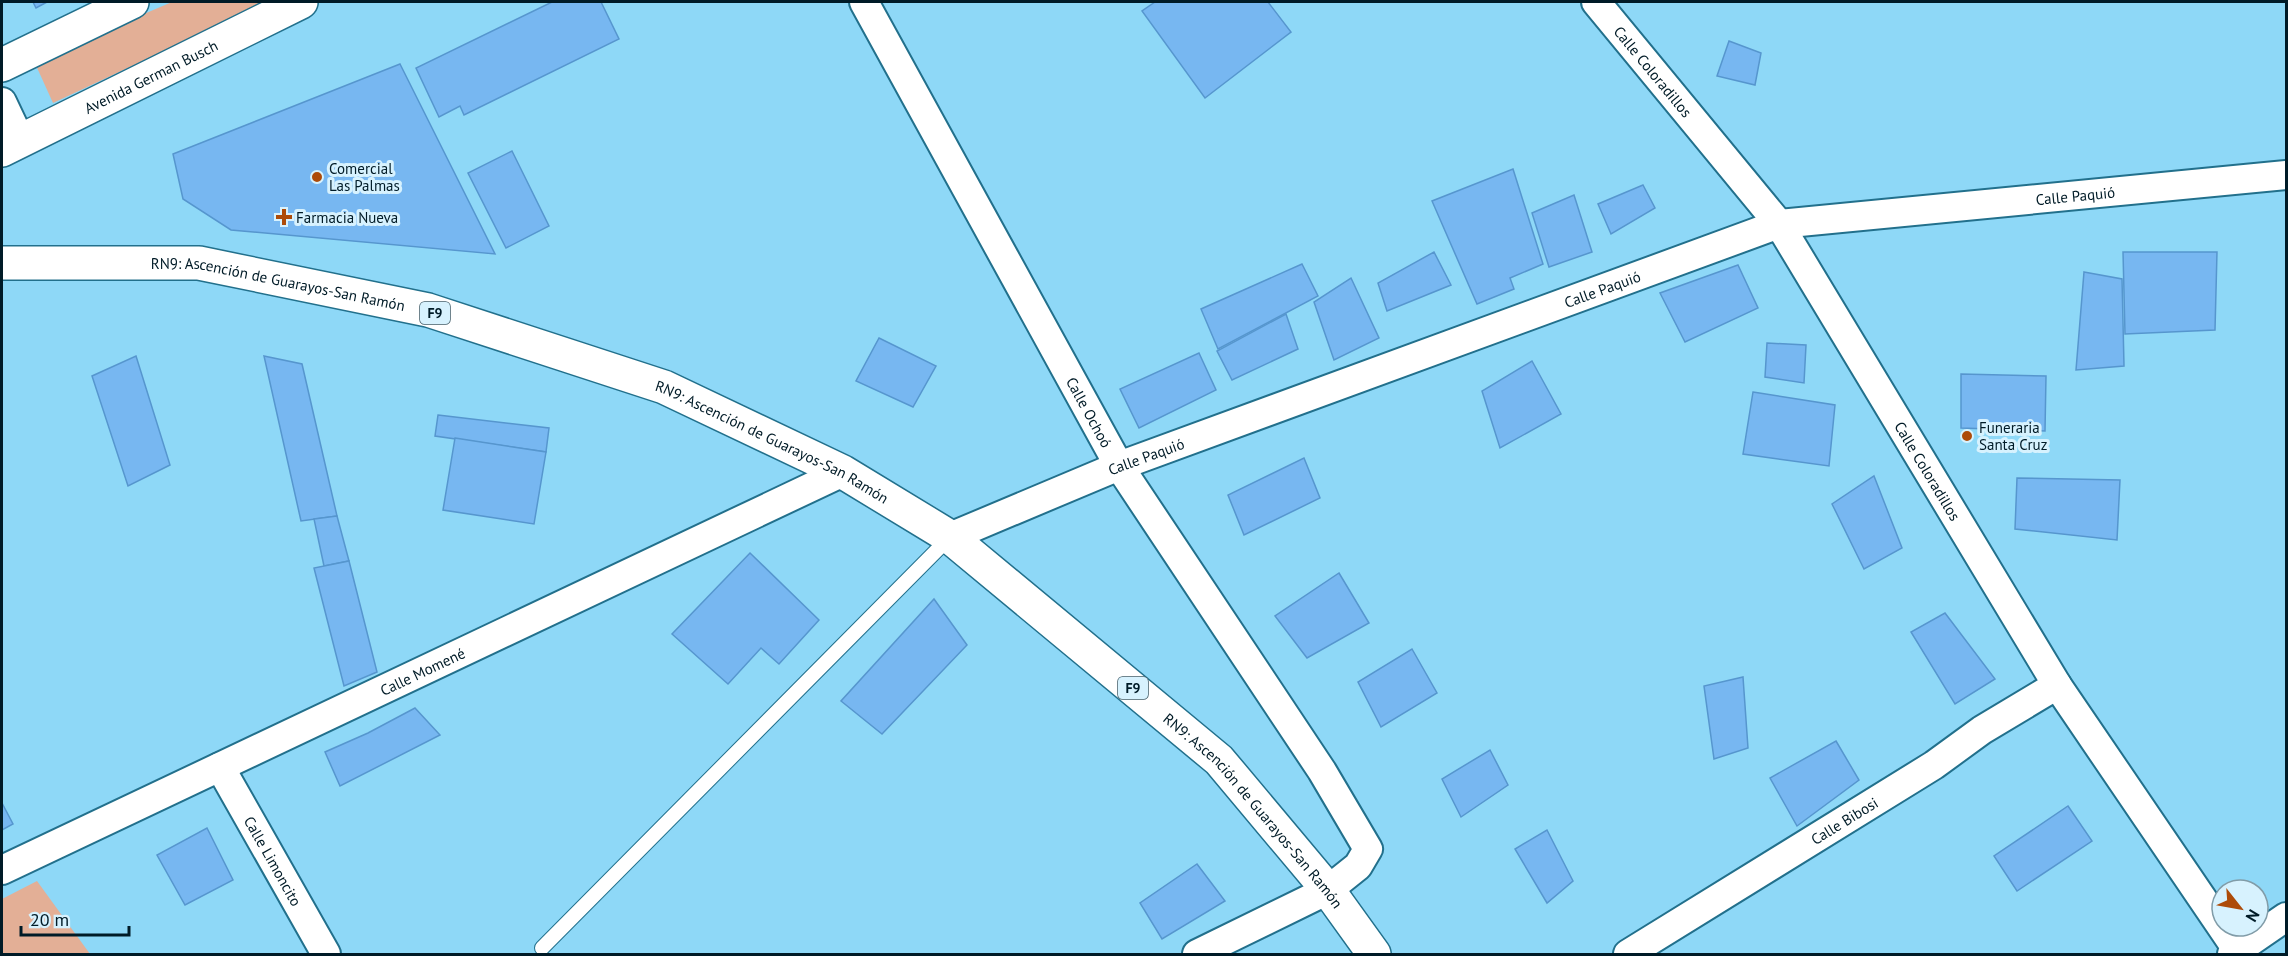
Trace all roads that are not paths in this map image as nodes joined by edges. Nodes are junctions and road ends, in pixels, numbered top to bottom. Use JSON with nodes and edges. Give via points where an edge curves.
{"nodes":[{"id":1,"x":132,"y":2,"type":"edge"},
{"id":2,"x":301,"y":2,"type":"edge"},
{"id":3,"x":864,"y":2,"type":"edge"},
{"id":4,"x":1596,"y":2,"type":"edge"},
{"id":5,"x":2,"y":65,"type":"edge"},
{"id":6,"x":2,"y":102,"type":"edge"},
{"id":7,"x":11,"y":145,"type":"edge"},
{"id":8,"x":2286,"y":175,"type":"edge"},
{"id":9,"x":1779,"y":224,"type":"junction"},
{"id":10,"x":2,"y":263,"type":"edge"},
{"id":11,"x":1119,"y":466,"type":"junction"},
{"id":12,"x":843,"y":472,"type":"junction"},
{"id":13,"x":950,"y":537,"type":"junction"},
{"id":14,"x":2057,"y":685,"type":"junction"},
{"id":15,"x":220,"y":767,"type":"junction"},
{"id":16,"x":2,"y":870,"type":"edge"},
{"id":17,"x":1328,"y":890,"type":"junction"},
{"id":18,"x":2286,"y":917,"type":"edge"},
{"id":19,"x":542,"y":948,"type":"dead end"},
{"id":20,"x":2237,"y":953,"type":"edge"},
{"id":21,"x":326,"y":954,"type":"edge"},
{"id":22,"x":1197,"y":954,"type":"edge"},
{"id":23,"x":1374,"y":954,"type":"edge"},
{"id":24,"x":1628,"y":954,"type":"edge"}],
"edges":[{"from":1,"to":5,"type":"main road"},
{"from":2,"to":7,"type":"main road","name":"Avenida German Busch"},
{"from":3,"to":11,"type":"street","name":"Calle Ochoó"},
{"from":4,"to":9,"type":"street","name":"Calle Coloradillos"},
{"from":6,"to":7,"type":"street"},
{"from":8,"to":9,"type":"street","name":"Calle Paquió"},
{"from":9,"to":11,"type":"street","name":"Calle Paquió"},
{"from":9,"to":14,"type":"street","name":"Calle Coloradillos"},
{"from":10,"to":12,"type":"main road","name":"RN9: Ascención de Guarayos-San Ramón","number":"F9","via":[[199,263],[428,310],[664,387]]},
{"from":11,"to":13,"type":"street","name":"Calle Paquió"},
{"from":11,"to":17,"type":"street","name":"Calle Ochoó","via":[[1322,771],[1368,849],[1358,866]]},
{"from":12,"to":13,"type":"main road","name":"RN9: Ascención de Guarayos-San Ramón","number":"F9"},
{"from":12,"to":15,"type":"street","name":"Calle Momené"},
{"from":13,"to":17,"type":"main road","name":"RN9: Ascención de Guarayos-San Ramón","number":"F9","via":[[1219,760]]},
{"from":13,"to":19,"type":"lane"},
{"from":14,"to":20,"type":"street","name":"Calle Coloradillos"},
{"from":14,"to":24,"type":"street","name":"Calle Bibosi"},
{"from":15,"to":16,"type":"street","name":"Calle Momené"},
{"from":15,"to":21,"type":"street","name":"Calle Limoncito"},
{"from":17,"to":22,"type":"street"},
{"from":17,"to":23,"type":"main road","name":"RN9: Ascención de Guarayos-San Ramón","number":"F9"},
{"from":18,"to":20,"type":"street"}]}
